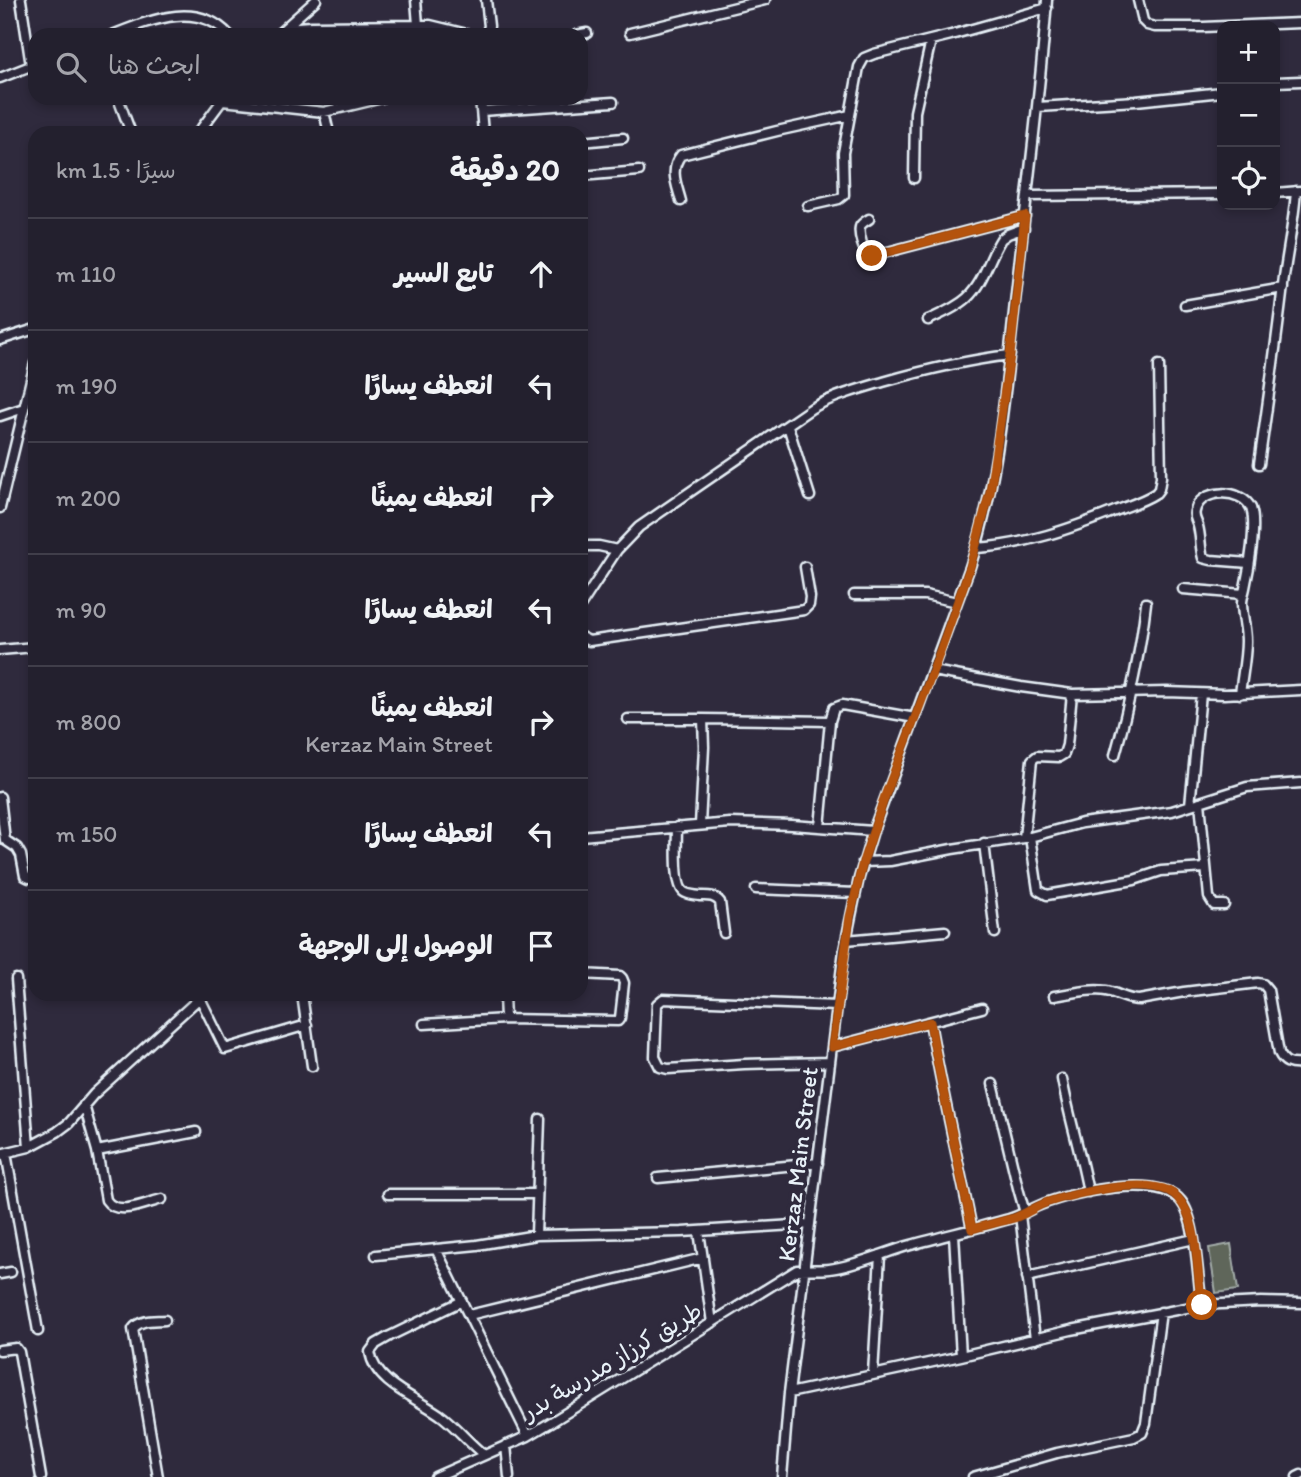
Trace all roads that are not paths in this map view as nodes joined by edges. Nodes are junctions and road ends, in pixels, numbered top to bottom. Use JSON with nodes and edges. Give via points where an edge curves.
{"nodes":[{"id":1,"x":21,"y":0,"type":"edge"},
{"id":2,"x":316,"y":0,"type":"edge"},
{"id":3,"x":416,"y":0,"type":"edge"},
{"id":4,"x":486,"y":0,"type":"edge"},
{"id":5,"x":765,"y":0,"type":"edge"},
{"id":6,"x":1138,"y":0,"type":"edge"},
{"id":7,"x":1047,"y":4,"type":"edge"},
{"id":8,"x":1301,"y":23,"type":"edge"},
{"id":9,"x":418,"y":25,"type":"junction"},
{"id":10,"x":131,"y":28,"type":"edge"},
{"id":11,"x":222,"y":28,"type":"edge"},
{"id":12,"x":286,"y":28,"type":"joint"},
{"id":13,"x":441,"y":28,"type":"edge"},
{"id":14,"x":488,"y":28,"type":"edge"},
{"id":15,"x":631,"y":33,"type":"dead end"},
{"id":16,"x":28,"y":38,"type":"edge"},
{"id":17,"x":930,"y":40,"type":"junction"},
{"id":18,"x":28,"y":67,"type":"edge"},
{"id":19,"x":0,"y":78,"type":"edge"},
{"id":20,"x":1301,"y":81,"type":"edge"},
{"id":21,"x":1280,"y":82,"type":"edge"},
{"id":22,"x":1217,"y":93,"type":"edge"},
{"id":23,"x":613,"y":102,"type":"dead end"},
{"id":24,"x":588,"y":104,"type":"edge"},
{"id":25,"x":121,"y":105,"type":"edge"},
{"id":26,"x":219,"y":105,"type":"edge"},
{"id":27,"x":270,"y":105,"type":"edge"},
{"id":28,"x":353,"y":105,"type":"edge"},
{"id":29,"x":481,"y":105,"type":"edge"},
{"id":30,"x":569,"y":105,"type":"edge"},
{"id":31,"x":1038,"y":107,"type":"junction"},
{"id":32,"x":481,"y":111,"type":"junction"},
{"id":33,"x":324,"y":112,"type":"junction"},
{"id":34,"x":850,"y":114,"type":"junction"},
{"id":35,"x":128,"y":126,"type":"edge"},
{"id":36,"x":203,"y":126,"type":"edge"},
{"id":37,"x":327,"y":126,"type":"edge"},
{"id":38,"x":482,"y":126,"type":"edge"},
{"id":39,"x":623,"y":138,"type":"dead end"},
{"id":40,"x":588,"y":141,"type":"edge"},
{"id":41,"x":639,"y":171,"type":"dead end"},
{"id":42,"x":588,"y":175,"type":"edge"},
{"id":43,"x":914,"y":178,"type":"dead end"},
{"id":44,"x":1298,"y":191,"type":"edge"},
{"id":45,"x":1280,"y":193,"type":"edge"},
{"id":46,"x":1217,"y":194,"type":"edge"},
{"id":47,"x":1028,"y":196,"type":"junction"},
{"id":48,"x":681,"y":201,"type":"dead end"},
{"id":49,"x":808,"y":206,"type":"dead end"},
{"id":50,"x":1025,"y":216,"type":"junction"},
{"id":51,"x":869,"y":219,"type":"dead end"},
{"id":52,"x":1024,"y":228,"type":"junction"},
{"id":53,"x":1283,"y":288,"type":"junction"},
{"id":54,"x":1185,"y":305,"type":"dead end"},
{"id":55,"x":928,"y":320,"type":"dead end"},
{"id":56,"x":28,"y":331,"type":"edge"},
{"id":57,"x":0,"y":340,"type":"edge"},
{"id":58,"x":1010,"y":355,"type":"junction"},
{"id":59,"x":1159,"y":365,"type":"dead end"},
{"id":60,"x":28,"y":397,"type":"edge"},
{"id":61,"x":24,"y":408,"type":"junction"},
{"id":62,"x":0,"y":416,"type":"edge"},
{"id":63,"x":788,"y":426,"type":"junction"},
{"id":64,"x":1259,"y":464,"type":"dead end"},
{"id":65,"x":810,"y":496,"type":"dead end"},
{"id":66,"x":0,"y":508,"type":"edge"},
{"id":67,"x":588,"y":545,"type":"edge"},
{"id":68,"x":976,"y":548,"type":"junction"},
{"id":69,"x":617,"y":551,"type":"junction"},
{"id":70,"x":1249,"y":563,"type":"junction"},
{"id":71,"x":805,"y":567,"type":"dead end"},
{"id":72,"x":1183,"y":589,"type":"dead end"},
{"id":73,"x":588,"y":594,"type":"edge"},
{"id":74,"x":1243,"y":594,"type":"junction"},
{"id":75,"x":854,"y":596,"type":"dead end"},
{"id":76,"x":957,"y":602,"type":"junction"},
{"id":77,"x":1146,"y":603,"type":"dead end"},
{"id":78,"x":588,"y":640,"type":"edge"},
{"id":79,"x":28,"y":648,"type":"edge"},
{"id":80,"x":0,"y":650,"type":"edge"},
{"id":81,"x":933,"y":671,"type":"junction"},
{"id":82,"x":1301,"y":690,"type":"edge"},
{"id":83,"x":1132,"y":693,"type":"junction"},
{"id":84,"x":1072,"y":694,"type":"junction"},
{"id":85,"x":1201,"y":694,"type":"junction"},
{"id":86,"x":1240,"y":694,"type":"junction"},
{"id":87,"x":915,"y":718,"type":"junction"},
{"id":88,"x":628,"y":719,"type":"dead end"},
{"id":89,"x":703,"y":719,"type":"junction"},
{"id":90,"x":830,"y":721,"type":"junction"},
{"id":91,"x":1115,"y":755,"type":"dead end"},
{"id":92,"x":1301,"y":783,"type":"edge"},
{"id":93,"x":0,"y":797,"type":"edge"},
{"id":94,"x":1200,"y":802,"type":"junction"},
{"id":95,"x":1190,"y":805,"type":"junction"},
{"id":96,"x":700,"y":825,"type":"junction"},
{"id":97,"x":677,"y":827,"type":"junction"},
{"id":98,"x":820,"y":827,"type":"junction"},
{"id":99,"x":873,"y":831,"type":"junction"},
{"id":100,"x":588,"y":835,"type":"edge"},
{"id":101,"x":1027,"y":837,"type":"junction"},
{"id":102,"x":984,"y":844,"type":"junction"},
{"id":103,"x":863,"y":862,"type":"junction"},
{"id":104,"x":1205,"y":868,"type":"junction"},
{"id":105,"x":28,"y":878,"type":"edge"},
{"id":106,"x":756,"y":889,"type":"dead end"},
{"id":107,"x":856,"y":893,"type":"junction"},
{"id":108,"x":1224,"y":905,"type":"dead end"},
{"id":109,"x":945,"y":931,"type":"dead end"},
{"id":110,"x":724,"y":933,"type":"dead end"},
{"id":111,"x":995,"y":933,"type":"dead end"},
{"id":112,"x":846,"y":940,"type":"junction"},
{"id":113,"x":588,"y":975,"type":"edge"},
{"id":114,"x":16,"y":979,"type":"dead end"},
{"id":115,"x":1054,"y":996,"type":"dead end"},
{"id":116,"x":196,"y":1001,"type":"edge"},
{"id":117,"x":204,"y":1001,"type":"edge"},
{"id":118,"x":303,"y":1001,"type":"edge"},
{"id":119,"x":504,"y":1001,"type":"edge"},
{"id":120,"x":837,"y":1006,"type":"junction"},
{"id":121,"x":982,"y":1008,"type":"dead end"},
{"id":122,"x":505,"y":1019,"type":"junction"},
{"id":123,"x":930,"y":1022,"type":"junction"},
{"id":124,"x":424,"y":1024,"type":"dead end"},
{"id":125,"x":307,"y":1025,"type":"junction"},
{"id":126,"x":832,"y":1047,"type":"junction"},
{"id":127,"x":830,"y":1062,"type":"junction"},
{"id":128,"x":1301,"y":1064,"type":"edge"},
{"id":129,"x":313,"y":1066,"type":"dead end"},
{"id":130,"x":1062,"y":1079,"type":"dead end"},
{"id":131,"x":993,"y":1084,"type":"dead end"},
{"id":132,"x":85,"y":1105,"type":"junction"},
{"id":133,"x":540,"y":1119,"type":"dead end"},
{"id":134,"x":197,"y":1132,"type":"dead end"},
{"id":135,"x":29,"y":1147,"type":"junction"},
{"id":136,"x":97,"y":1150,"type":"junction"},
{"id":137,"x":3,"y":1153,"type":"edge"},
{"id":138,"x":818,"y":1163,"type":"junction"},
{"id":139,"x":658,"y":1178,"type":"dead end"},
{"id":140,"x":1087,"y":1192,"type":"junction"},
{"id":141,"x":388,"y":1194,"type":"dead end"},
{"id":142,"x":537,"y":1194,"type":"junction"},
{"id":143,"x":162,"y":1199,"type":"dead end"},
{"id":144,"x":1023,"y":1214,"type":"junction"},
{"id":145,"x":810,"y":1224,"type":"junction"},
{"id":146,"x":972,"y":1229,"type":"junction"},
{"id":147,"x":699,"y":1231,"type":"junction"},
{"id":148,"x":954,"y":1234,"type":"junction"},
{"id":149,"x":536,"y":1235,"type":"junction"},
{"id":150,"x":1194,"y":1239,"type":"junction"},
{"id":151,"x":436,"y":1249,"type":"junction"},
{"id":152,"x":376,"y":1255,"type":"dead end"},
{"id":153,"x":880,"y":1255,"type":"junction"},
{"id":154,"x":703,"y":1258,"type":"junction"},
{"id":155,"x":804,"y":1269,"type":"junction"},
{"id":156,"x":11,"y":1272,"type":"dead end"},
{"id":157,"x":0,"y":1274,"type":"edge"},
{"id":158,"x":1027,"y":1277,"type":"junction"},
{"id":159,"x":462,"y":1301,"type":"junction"},
{"id":160,"x":1301,"y":1303,"type":"edge"},
{"id":161,"x":1202,"y":1305,"type":"junction"},
{"id":162,"x":1161,"y":1312,"type":"junction"},
{"id":163,"x":468,"y":1315,"type":"junction"},
{"id":164,"x":165,"y":1320,"type":"dead end"},
{"id":165,"x":712,"y":1323,"type":"junction"},
{"id":166,"x":38,"y":1331,"type":"dead end"},
{"id":167,"x":1035,"y":1339,"type":"junction"},
{"id":168,"x":0,"y":1350,"type":"edge"},
{"id":169,"x":961,"y":1356,"type":"junction"},
{"id":170,"x":873,"y":1374,"type":"junction"},
{"id":171,"x":789,"y":1393,"type":"junction"},
{"id":172,"x":528,"y":1436,"type":"junction"},
{"id":173,"x":506,"y":1445,"type":"junction"},
{"id":174,"x":484,"y":1455,"type":"junction"},
{"id":175,"x":444,"y":1475,"type":"edge"},
{"id":176,"x":41,"y":1477,"type":"edge"},
{"id":177,"x":158,"y":1477,"type":"edge"},
{"id":178,"x":435,"y":1477,"type":"edge"},
{"id":179,"x":509,"y":1477,"type":"edge"},
{"id":180,"x":782,"y":1477,"type":"edge"},
{"id":181,"x":973,"y":1477,"type":"edge"}],
"edges":[{"from":1,"to":16,"type":"street"},
{"from":2,"to":12,"type":"street"},
{"from":3,"to":9,"type":"street"},
{"from":4,"to":14,"type":"street"},
{"from":5,"to":15,"type":"street"},
{"from":6,"to":8,"type":"street","via":[[1143,21],[1155,27]]},
{"from":7,"to":17,"type":"street"},
{"from":7,"to":31,"type":"street","name":"Kerzaz Main Street"},
{"from":9,"to":12,"type":"street"},
{"from":9,"to":13,"type":"street"},
{"from":10,"to":11,"type":"street","via":[[187,13],[214,20]]},
{"from":17,"to":34,"type":"street","via":[[864,58]]},
{"from":17,"to":43,"type":"street","via":[[915,112]]},
{"from":18,"to":19,"type":"street"},
{"from":20,"to":21,"type":"street"},
{"from":22,"to":31,"type":"street"},
{"from":23,"to":24,"type":"street"},
{"from":25,"to":35,"type":"street"},
{"from":26,"to":36,"type":"street"},
{"from":27,"to":33,"type":"street"},
{"from":28,"to":33,"type":"street"},
{"from":29,"to":32,"type":"street"},
{"from":30,"to":32,"type":"street"},
{"from":31,"to":47,"type":"street","name":"Kerzaz Main Street"},
{"from":32,"to":38,"type":"street"},
{"from":33,"to":37,"type":"street"},
{"from":34,"to":48,"type":"street","via":[[681,155],[674,172]]},
{"from":34,"to":49,"type":"street","via":[[844,195]]},
{"from":39,"to":40,"type":"street"},
{"from":41,"to":42,"type":"street"},
{"from":44,"to":45,"type":"street"},
{"from":44,"to":53,"type":"street"},
{"from":46,"to":47,"type":"street"},
{"from":47,"to":50,"type":"street","name":"Kerzaz Main Street"},
{"from":50,"to":51,"type":"street","via":[[872,256],[865,252],[859,228]]},
{"from":50,"to":52,"type":"street","name":"Kerzaz Main Street"},
{"from":52,"to":55,"type":"street","via":[[1001,239],[967,298]]},
{"from":52,"to":58,"type":"street","name":"Kerzaz Main Street"},
{"from":53,"to":54,"type":"street"},
{"from":53,"to":64,"type":"street"},
{"from":56,"to":57,"type":"street"},
{"from":58,"to":63,"type":"street","via":[[862,388],[822,403]]},
{"from":58,"to":68,"type":"street","name":"Kerzaz Main Street","via":[[994,471]]},
{"from":59,"to":68,"type":"street","via":[[1161,477],[1154,495],[1037,538]]},
{"from":60,"to":61,"type":"street"},
{"from":61,"to":62,"type":"street"},
{"from":61,"to":66,"type":"street"},
{"from":63,"to":65,"type":"street"},
{"from":63,"to":69,"type":"street","via":[[639,527]]},
{"from":67,"to":69,"type":"street"},
{"from":68,"to":76,"type":"street","name":"Kerzaz Main Street"},
{"from":69,"to":73,"type":"street"},
{"from":70,"to":70,"type":"street","via":[[1203,558],[1194,516],[1202,500],[1233,494],[1248,504],[1254,521]]},
{"from":70,"to":74,"type":"street"},
{"from":71,"to":78,"type":"street","via":[[810,597],[804,610]]},
{"from":72,"to":74,"type":"street"},
{"from":74,"to":86,"type":"street","via":[[1246,649]]},
{"from":75,"to":76,"type":"street","via":[[925,595]]},
{"from":76,"to":81,"type":"street","name":"Kerzaz Main Street"},
{"from":77,"to":83,"type":"street"},
{"from":79,"to":80,"type":"street"},
{"from":81,"to":84,"type":"street"},
{"from":81,"to":87,"type":"street","name":"Kerzaz Main Street"},
{"from":82,"to":86,"type":"street"},
{"from":83,"to":84,"type":"street"},
{"from":83,"to":85,"type":"street"},
{"from":83,"to":91,"type":"street"},
{"from":84,"to":101,"type":"street","via":[[1064,754],[1032,760]]},
{"from":85,"to":86,"type":"street"},
{"from":85,"to":95,"type":"street"},
{"from":87,"to":90,"type":"street","via":[[842,705],[832,711]]},
{"from":87,"to":99,"type":"street","name":"Kerzaz Main Street"},
{"from":88,"to":89,"type":"street"},
{"from":89,"to":90,"type":"street"},
{"from":89,"to":96,"type":"street"},
{"from":90,"to":98,"type":"street"},
{"from":92,"to":94,"type":"street","via":[[1247,787]]},
{"from":93,"to":105,"type":"street","via":[[5,840],[17,848]]},
{"from":94,"to":95,"type":"street"},
{"from":94,"to":104,"type":"street"},
{"from":95,"to":101,"type":"street"},
{"from":96,"to":97,"type":"street"},
{"from":96,"to":98,"type":"street"},
{"from":97,"to":100,"type":"street"},
{"from":97,"to":110,"type":"street","via":[[680,887],[689,894],[718,899]]},
{"from":98,"to":99,"type":"street"},
{"from":99,"to":103,"type":"street","name":"Kerzaz Main Street"},
{"from":101,"to":102,"type":"street"},
{"from":101,"to":104,"type":"street","via":[[1038,890],[1046,895],[1161,871]]},
{"from":102,"to":103,"type":"street"},
{"from":102,"to":111,"type":"street"},
{"from":103,"to":107,"type":"street","name":"Kerzaz Main Street"},
{"from":104,"to":108,"type":"street","via":[[1211,902]]},
{"from":106,"to":107,"type":"street"},
{"from":107,"to":112,"type":"street","name":"Kerzaz Main Street"},
{"from":109,"to":112,"type":"street"},
{"from":112,"to":120,"type":"street","name":"Kerzaz Main Street"},
{"from":113,"to":122,"type":"street","via":[[622,978],[618,1021]]},
{"from":114,"to":135,"type":"street"},
{"from":115,"to":128,"type":"street","via":[[1098,990],[1139,1000],[1258,983],[1268,990],[1282,1060]]},
{"from":116,"to":132,"type":"street"},
{"from":117,"to":125,"type":"street","via":[[225,1049]]},
{"from":118,"to":125,"type":"street"},
{"from":119,"to":122,"type":"street"},
{"from":120,"to":126,"type":"street","name":"Kerzaz Main Street"},
{"from":120,"to":127,"type":"street","via":[[663,999],[657,1004],[655,1056],[660,1067]]},
{"from":121,"to":123,"type":"street"},
{"from":122,"to":124,"type":"street"},
{"from":123,"to":126,"type":"street"},
{"from":123,"to":146,"type":"street"},
{"from":125,"to":129,"type":"street"},
{"from":126,"to":127,"type":"street","name":"Kerzaz Main Street"},
{"from":127,"to":138,"type":"street","name":"Kerzaz Main Street"},
{"from":130,"to":140,"type":"street"},
{"from":131,"to":144,"type":"street"},
{"from":132,"to":135,"type":"street","via":[[57,1132]]},
{"from":132,"to":136,"type":"street"},
{"from":133,"to":142,"type":"street"},
{"from":134,"to":136,"type":"street"},
{"from":135,"to":137,"type":"street"},
{"from":136,"to":143,"type":"street","via":[[109,1205],[124,1208]]},
{"from":137,"to":166,"type":"street"},
{"from":138,"to":139,"type":"street"},
{"from":138,"to":145,"type":"street","name":"Kerzaz Main Street"},
{"from":140,"to":144,"type":"street","via":[[1044,1203]]},
{"from":140,"to":150,"type":"street","via":[[1143,1186],[1170,1191],[1188,1212]]},
{"from":141,"to":142,"type":"street"},
{"from":142,"to":149,"type":"street"},
{"from":144,"to":146,"type":"street"},
{"from":144,"to":158,"type":"street"},
{"from":145,"to":147,"type":"street"},
{"from":145,"to":155,"type":"street","name":"Kerzaz Main Street"},
{"from":146,"to":148,"type":"street"},
{"from":147,"to":149,"type":"street"},
{"from":147,"to":154,"type":"street"},
{"from":148,"to":153,"type":"street"},
{"from":148,"to":169,"type":"street"},
{"from":149,"to":151,"type":"street"},
{"from":150,"to":158,"type":"street"},
{"from":150,"to":161,"type":"street"},
{"from":151,"to":152,"type":"street"},
{"from":151,"to":159,"type":"street"},
{"from":153,"to":155,"type":"street","via":[[831,1269]]},
{"from":153,"to":170,"type":"street"},
{"from":154,"to":163,"type":"street"},
{"from":154,"to":165,"type":"street"},
{"from":155,"to":165,"type":"street","name":"طريق كرزاز مدرسة بدر"},
{"from":155,"to":171,"type":"street","name":"Kerzaz Main Street"},
{"from":156,"to":157,"type":"street"},
{"from":158,"to":167,"type":"street"},
{"from":159,"to":163,"type":"street"},
{"from":159,"to":174,"type":"street","via":[[376,1344],[371,1361],[385,1378],[439,1414]]},
{"from":160,"to":161,"type":"street"},
{"from":161,"to":162,"type":"street"},
{"from":162,"to":167,"type":"street"},
{"from":162,"to":181,"type":"street","via":[[1142,1433]]},
{"from":163,"to":172,"type":"street"},
{"from":164,"to":177,"type":"street","via":[[142,1322],[133,1329]]},
{"from":165,"to":172,"type":"street","name":"طريق كرزاز مدرسة بدر"},
{"from":167,"to":169,"type":"street"},
{"from":168,"to":176,"type":"street","via":[[16,1348],[19,1352]]},
{"from":169,"to":170,"type":"street"},
{"from":170,"to":171,"type":"street"},
{"from":171,"to":180,"type":"street","name":"Kerzaz Main Street"},
{"from":172,"to":173,"type":"street","name":"طريق كرزاز مدرسة بدر"},
{"from":173,"to":174,"type":"street","name":"طريق كرزاز مدرسة بدر"},
{"from":173,"to":179,"type":"street"},
{"from":174,"to":175,"type":"street","name":"طريق كرزاز مدرسة بدر"},
{"from":175,"to":178,"type":"street","name":"طريق كرزاز مدرسة بدر"}]}
